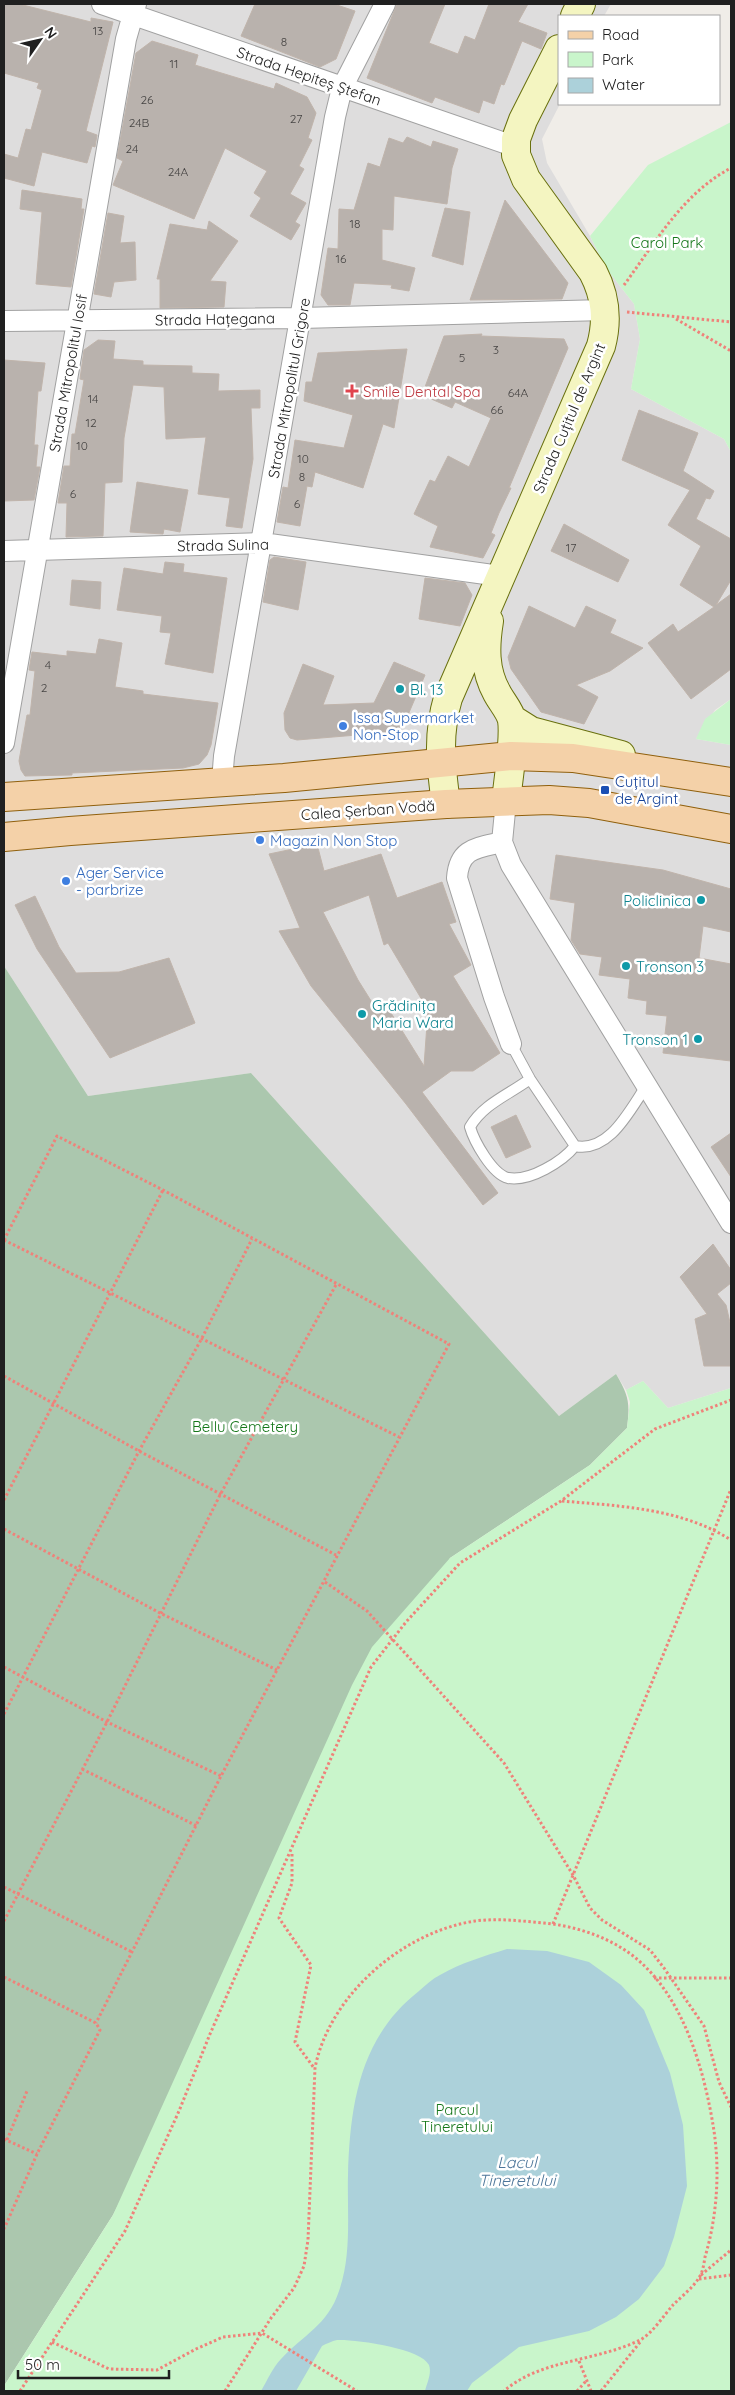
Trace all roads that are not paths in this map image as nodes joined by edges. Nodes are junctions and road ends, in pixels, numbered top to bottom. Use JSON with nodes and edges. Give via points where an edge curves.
{"nodes":[{"id":1,"x":102,"y":4,"type":"edge"},
{"id":2,"x":385,"y":4,"type":"edge"},
{"id":3,"x":134,"y":9,"type":"edge"},
{"id":4,"x":558,"y":51,"type":"edge"},
{"id":5,"x":342,"y":88,"type":"junction"},
{"id":6,"x":516,"y":147,"type":"junction"},
{"id":7,"x":606,"y":310,"type":"junction"},
{"id":8,"x":301,"y":318,"type":"junction"},
{"id":9,"x":78,"y":320,"type":"junction"},
{"id":10,"x":4,"y":321,"type":"edge"},
{"id":11,"x":262,"y":543,"type":"junction"},
{"id":12,"x":36,"y":550,"type":"junction"},
{"id":13,"x":4,"y":551,"type":"edge"},
{"id":14,"x":500,"y":576,"type":"junction"},
{"id":15,"x":494,"y":688,"type":"junction"},
{"id":16,"x":448,"y":698,"type":"junction"},
{"id":17,"x":512,"y":719,"type":"junction"},
{"id":18,"x":4,"y":744,"type":"edge"},
{"id":19,"x":511,"y":756,"type":"junction"},
{"id":20,"x":440,"y":762,"type":"junction"},
{"id":21,"x":705,"y":776,"type":"junction"},
{"id":22,"x":222,"y":782,"type":"junction"},
{"id":23,"x":731,"y":782,"type":"edge"},
{"id":24,"x":4,"y":797,"type":"edge"},
{"id":25,"x":506,"y":801,"type":"junction"},
{"id":26,"x":446,"y":804,"type":"junction"},
{"id":27,"x":731,"y":829,"type":"edge"},
{"id":28,"x":4,"y":837,"type":"edge"},
{"id":29,"x":502,"y":842,"type":"junction"},
{"id":30,"x":511,"y":1044,"type":"joint"},
{"id":31,"x":530,"y":1079,"type":"junction"},
{"id":32,"x":648,"y":1084,"type":"junction"},
{"id":33,"x":575,"y":1146,"type":"junction"},
{"id":34,"x":731,"y":1223,"type":"edge"}],
"edges":[{"from":1,"to":3,"type":"street","name":"Strada Hepiteș Ștefan"},
{"from":2,"to":5,"type":"street","name":"Strada Mitropolitul Grigore"},
{"from":3,"to":5,"type":"street","name":"Strada Hepiteș Ștefan"},
{"from":3,"to":9,"type":"street","name":"Strada Mitropolitul Iosif"},
{"from":4,"to":6,"type":"street","name":"Strada Cuțitul de Argint","via":[[523,120]]},
{"from":5,"to":6,"type":"street","name":"Strada Hepiteș Ștefan"},
{"from":5,"to":8,"type":"street","name":"Strada Mitropolitul Grigore"},
{"from":6,"to":7,"type":"street","name":"Strada Cuțitul de Argint","via":[[518,165],[526,179],[593,272]]},
{"from":7,"to":8,"type":"street","name":"Strada Hațegana"},
{"from":7,"to":14,"type":"street","name":"Strada Cuțitul de Argint","via":[[601,346]]},
{"from":8,"to":9,"type":"street","name":"Strada Hațegana"},
{"from":8,"to":11,"type":"street","name":"Strada Mitropolitul Grigore"},
{"from":9,"to":10,"type":"street","name":"Strada Hațegana"},
{"from":9,"to":12,"type":"street","name":"Strada Mitropolitul Iosif"},
{"from":11,"to":12,"type":"street","name":"Strada Sulina"},
{"from":11,"to":14,"type":"street","name":"Strada Sulina"},
{"from":11,"to":22,"type":"street","name":"Strada Mitropolitul Grigore"},
{"from":12,"to":13,"type":"street","name":"Strada Sulina"},
{"from":12,"to":18,"type":"street","name":"Strada Mitropolitul Iosif"},
{"from":14,"to":15,"type":"street","name":"Strada Cuțitul de Argint","via":[[486,640],[487,666]]},
{"from":14,"to":16,"type":"street","name":"Strada Cuțitul de Argint"},
{"from":15,"to":16,"type":"street","via":[[473,681]]},
{"from":15,"to":17,"type":"street","name":"Strada Cuțitul de Argint"},
{"from":16,"to":20,"type":"street","name":"Strada Cuțitul de Argint","via":[[440,730]]},
{"from":17,"to":19,"type":"street"},
{"from":17,"to":21,"type":"street","via":[[531,731]]},
{"from":19,"to":20,"type":"main road"},
{"from":19,"to":21,"type":"main road","via":[[573,758]]},
{"from":19,"to":25,"type":"street"},
{"from":20,"to":22,"type":"main road"},
{"from":20,"to":26,"type":"street","name":"Strada Cuțitul de Argint"},
{"from":21,"to":23,"type":"main road"},
{"from":22,"to":24,"type":"main road"},
{"from":25,"to":26,"type":"main road","name":"Calea Șerban Vodă"},
{"from":25,"to":27,"type":"main road","name":"Calea Șerban Vodă","via":[[589,803]]},
{"from":25,"to":29,"type":"street"},
{"from":26,"to":28,"type":"main road","name":"Calea Șerban Vodă"},
{"from":29,"to":30,"type":"street","via":[[474,849],[464,856],[458,865],[457,878]]},
{"from":29,"to":32,"type":"street","via":[[522,885]]},
{"from":30,"to":31,"type":"lane"},
{"from":31,"to":33,"type":"lane"},
{"from":31,"to":33,"type":"lane","via":[[487,1106],[476,1117],[470,1127],[484,1155],[496,1170],[508,1178],[526,1176],[553,1165]]},
{"from":32,"to":33,"type":"lane","via":[[606,1138],[595,1146]]},
{"from":32,"to":34,"type":"street"}]}
